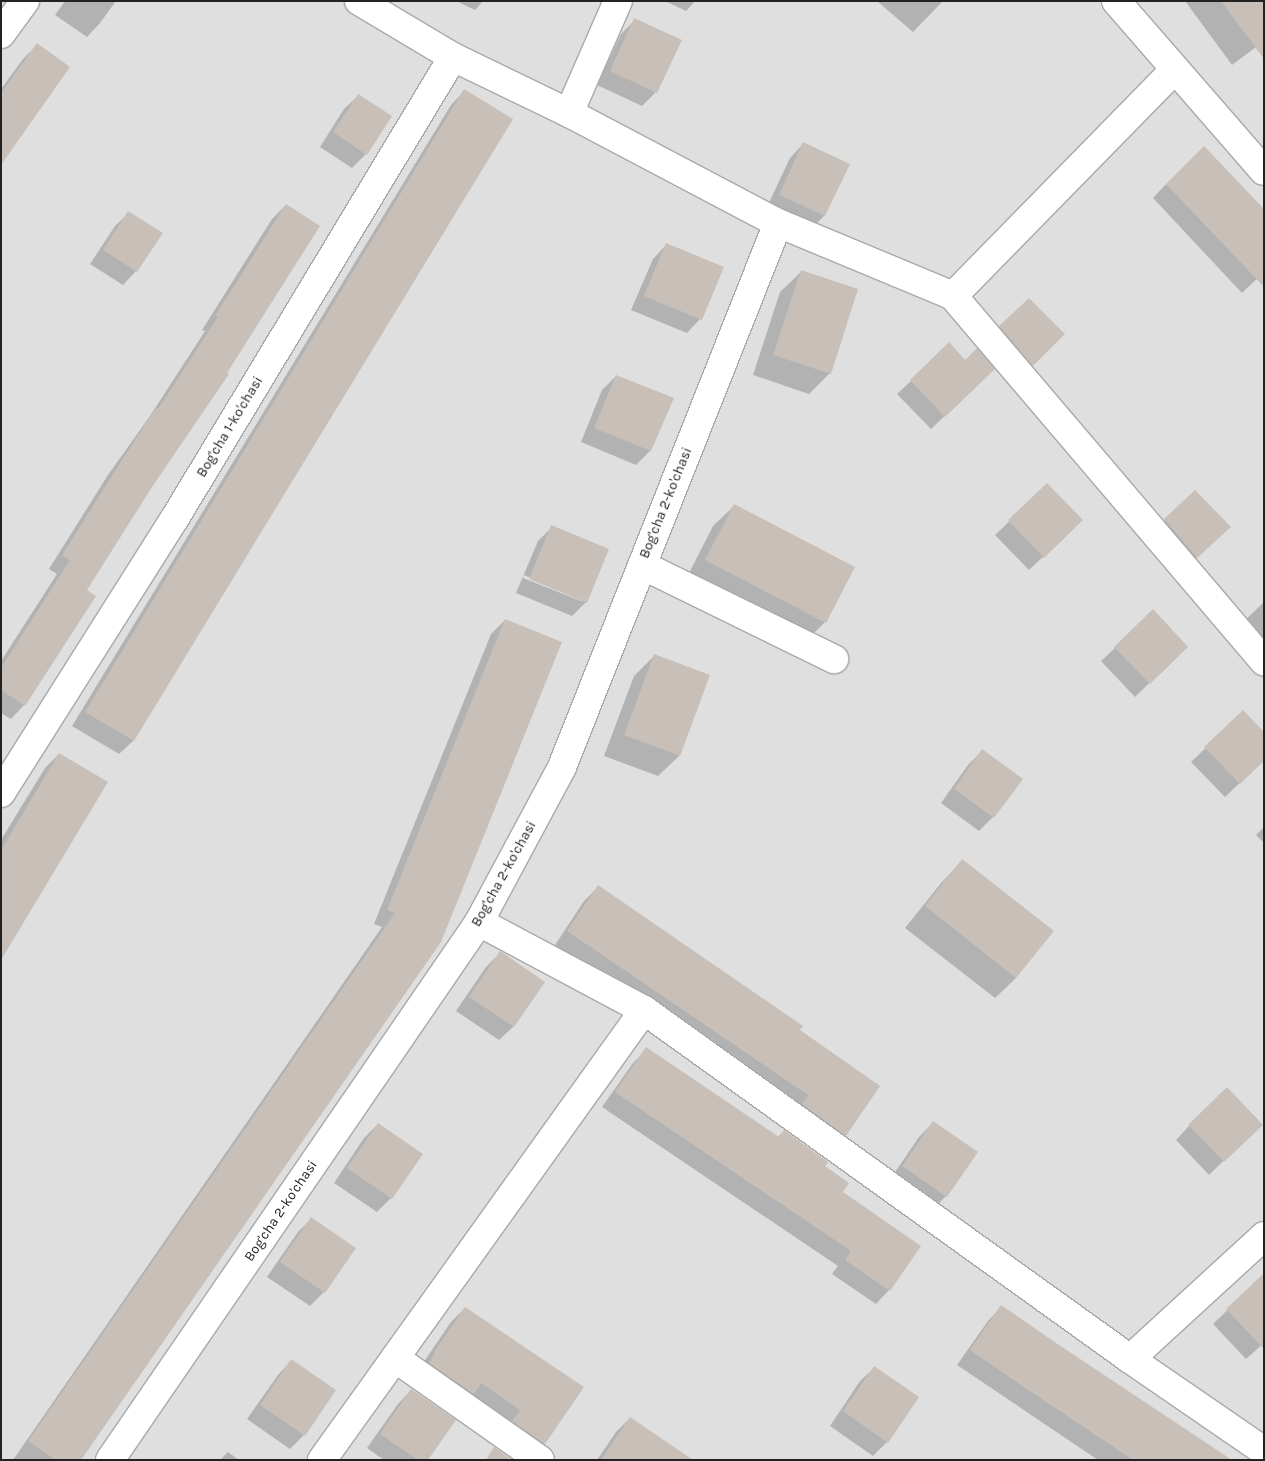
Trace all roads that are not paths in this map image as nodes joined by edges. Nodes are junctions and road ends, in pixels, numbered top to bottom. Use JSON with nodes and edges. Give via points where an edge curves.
{"nodes":[{"id":1,"x":25,"y":1,"type":"edge"},
{"id":2,"x":359,"y":1,"type":"edge"},
{"id":3,"x":618,"y":1,"type":"edge"},
{"id":4,"x":1116,"y":1,"type":"edge"},
{"id":5,"x":1,"y":34,"type":"edge"},
{"id":6,"x":453,"y":57,"type":"junction"},
{"id":7,"x":1174,"y":70,"type":"junction"},
{"id":8,"x":569,"y":113,"type":"junction"},
{"id":9,"x":1264,"y":171,"type":"edge"},
{"id":10,"x":778,"y":223,"type":"junction"},
{"id":11,"x":953,"y":296,"type":"junction"},
{"id":12,"x":642,"y":565,"type":"junction"},
{"id":13,"x":834,"y":660,"type":"dead end"},
{"id":14,"x":1264,"y":661,"type":"edge"},
{"id":15,"x":1,"y":793,"type":"edge"},
{"id":16,"x":479,"y":922,"type":"junction"},
{"id":17,"x":644,"y":1010,"type":"junction"},
{"id":18,"x":1264,"y":1236,"type":"edge"},
{"id":19,"x":396,"y":1358,"type":"junction"},
{"id":20,"x":1130,"y":1359,"type":"junction"},
{"id":21,"x":1264,"y":1451,"type":"edge"},
{"id":22,"x":110,"y":1460,"type":"edge"},
{"id":23,"x":322,"y":1460,"type":"edge"},
{"id":24,"x":540,"y":1460,"type":"edge"}],
"edges":[{"from":1,"to":5,"type":"street"},
{"from":2,"to":6,"type":"street"},
{"from":3,"to":8,"type":"street"},
{"from":4,"to":7,"type":"street"},
{"from":6,"to":8,"type":"street"},
{"from":6,"to":15,"type":"street","name":"Bog'cha 1-ko'chasi","via":[[176,518]]},
{"from":7,"to":9,"type":"street"},
{"from":7,"to":11,"type":"street"},
{"from":8,"to":10,"type":"street"},
{"from":10,"to":11,"type":"street"},
{"from":10,"to":12,"type":"street","name":"Bog'cha 2-ko'chasi"},
{"from":11,"to":14,"type":"street"},
{"from":12,"to":13,"type":"street"},
{"from":12,"to":16,"type":"street","name":"Bog'cha 2-ko'chasi","via":[[562,767]]},
{"from":16,"to":17,"type":"street"},
{"from":16,"to":22,"type":"street","name":"Bog'cha 2-ko'chasi"},
{"from":17,"to":19,"type":"street"},
{"from":17,"to":20,"type":"street"},
{"from":18,"to":20,"type":"street"},
{"from":19,"to":23,"type":"street"},
{"from":19,"to":24,"type":"street"},
{"from":20,"to":21,"type":"street"}]}
